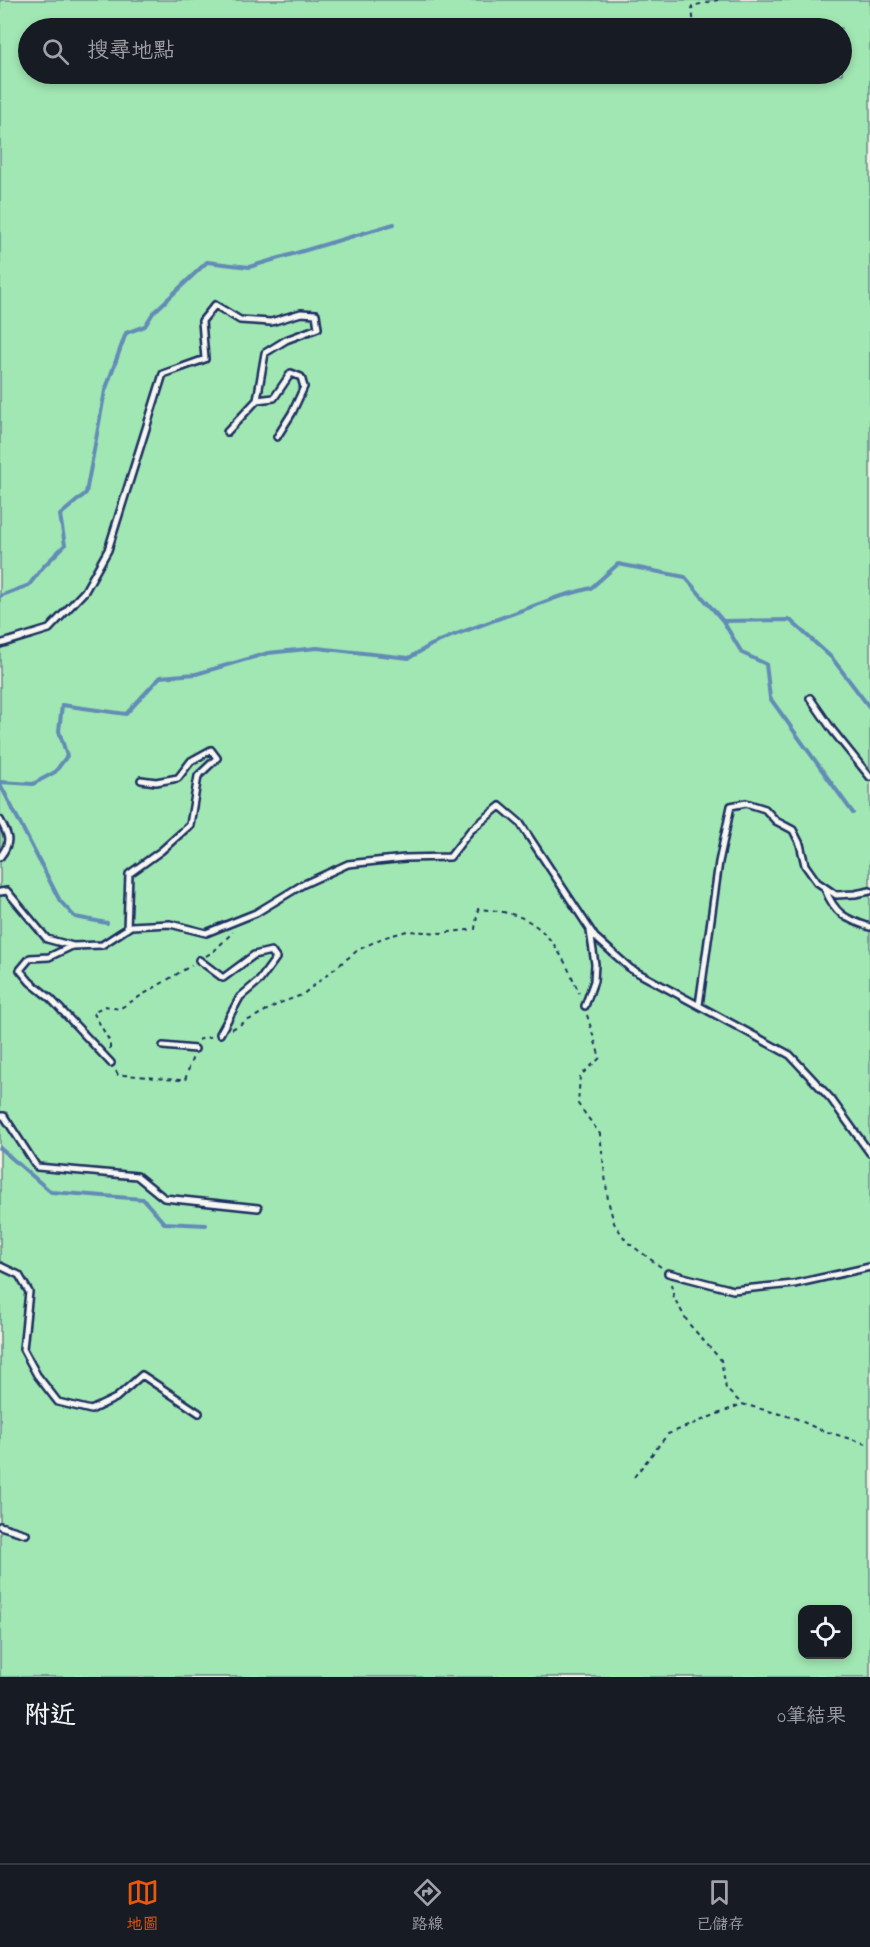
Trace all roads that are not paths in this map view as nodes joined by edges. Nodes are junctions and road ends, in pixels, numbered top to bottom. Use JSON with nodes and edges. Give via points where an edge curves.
{"nodes":[{"id":1,"x":257,"y":400,"type":"junction"},
{"id":2,"x":227,"y":432,"type":"dead end"},
{"id":3,"x":277,"y":437,"type":"dead end"},
{"id":4,"x":0,"y":644,"type":"edge"},
{"id":5,"x":810,"y":698,"type":"dead end"},
{"id":6,"x":870,"y":777,"type":"edge"},
{"id":7,"x":141,"y":780,"type":"dead end"},
{"id":8,"x":0,"y":820,"type":"edge"},
{"id":9,"x":0,"y":857,"type":"edge"},
{"id":10,"x":825,"y":887,"type":"junction"},
{"id":11,"x":870,"y":891,"type":"edge"},
{"id":12,"x":0,"y":892,"type":"edge"},
{"id":13,"x":870,"y":927,"type":"edge"},
{"id":14,"x":127,"y":929,"type":"junction"},
{"id":15,"x":590,"y":929,"type":"junction"},
{"id":16,"x":73,"y":946,"type":"junction"},
{"id":17,"x":199,"y":960,"type":"road end"},
{"id":18,"x":699,"y":1005,"type":"junction"},
{"id":19,"x":585,"y":1006,"type":"road end"},
{"id":20,"x":220,"y":1034,"type":"road end"},
{"id":21,"x":163,"y":1046,"type":"dead end"},
{"id":22,"x":195,"y":1049,"type":"road end"},
{"id":23,"x":111,"y":1064,"type":"road end"},
{"id":24,"x":0,"y":1116,"type":"edge"},
{"id":25,"x":870,"y":1153,"type":"edge"},
{"id":26,"x":258,"y":1208,"type":"dead end"},
{"id":27,"x":0,"y":1266,"type":"edge"},
{"id":28,"x":870,"y":1267,"type":"edge"},
{"id":29,"x":668,"y":1273,"type":"road end"},
{"id":30,"x":199,"y":1413,"type":"dead end"},
{"id":31,"x":0,"y":1526,"type":"edge"},
{"id":32,"x":26,"y":1534,"type":"dead end"}],
"edges":[{"from":1,"to":2,"type":"lane"},
{"from":1,"to":3,"type":"lane","via":[[274,398],[291,373],[301,377],[304,387]]},
{"from":1,"to":4,"type":"lane","via":[[265,353],[318,328],[316,314],[301,313],[271,322],[240,320],[215,306],[202,321],[205,360],[163,374],[108,550],[85,591],[49,629]]},
{"from":5,"to":6,"type":"lane"},
{"from":7,"to":14,"type":"lane","via":[[178,778],[191,761],[211,750],[217,758],[198,776],[190,825],[129,874]]},
{"from":8,"to":9,"type":"lane","via":[[8,834],[7,849]]},
{"from":10,"to":11,"type":"lane","via":[[836,895]]},
{"from":10,"to":13,"type":"lane","via":[[832,905],[849,920]]},
{"from":10,"to":18,"type":"lane","via":[[805,865],[793,830],[765,809],[746,803],[730,806]]},
{"from":12,"to":16,"type":"lane","via":[[7,891],[47,939]]},
{"from":14,"to":15,"type":"lane","via":[[170,924],[206,933],[256,913],[302,885],[348,864],[450,857],[470,831],[500,806],[520,823]]},
{"from":14,"to":16,"type":"lane","via":[[102,945]]},
{"from":15,"to":18,"type":"lane","via":[[631,969]]},
{"from":15,"to":19,"type":"lane","via":[[594,981]]},
{"from":16,"to":23,"type":"lane","via":[[49,957],[30,958],[20,970]]},
{"from":17,"to":20,"type":"lane","via":[[223,978],[254,955],[271,951],[276,958],[260,980],[240,997]]},
{"from":18,"to":25,"type":"lane","via":[[790,1055],[831,1099]]},
{"from":21,"to":22,"type":"lane"},
{"from":24,"to":26,"type":"lane","via":[[4,1116],[37,1167],[136,1176],[164,1198]]},
{"from":27,"to":30,"type":"lane","via":[[19,1275],[29,1292],[23,1349],[58,1402],[91,1410],[116,1398],[142,1375]]},
{"from":28,"to":29,"type":"lane","via":[[794,1284],[733,1290]]},
{"from":31,"to":32,"type":"lane"}]}
